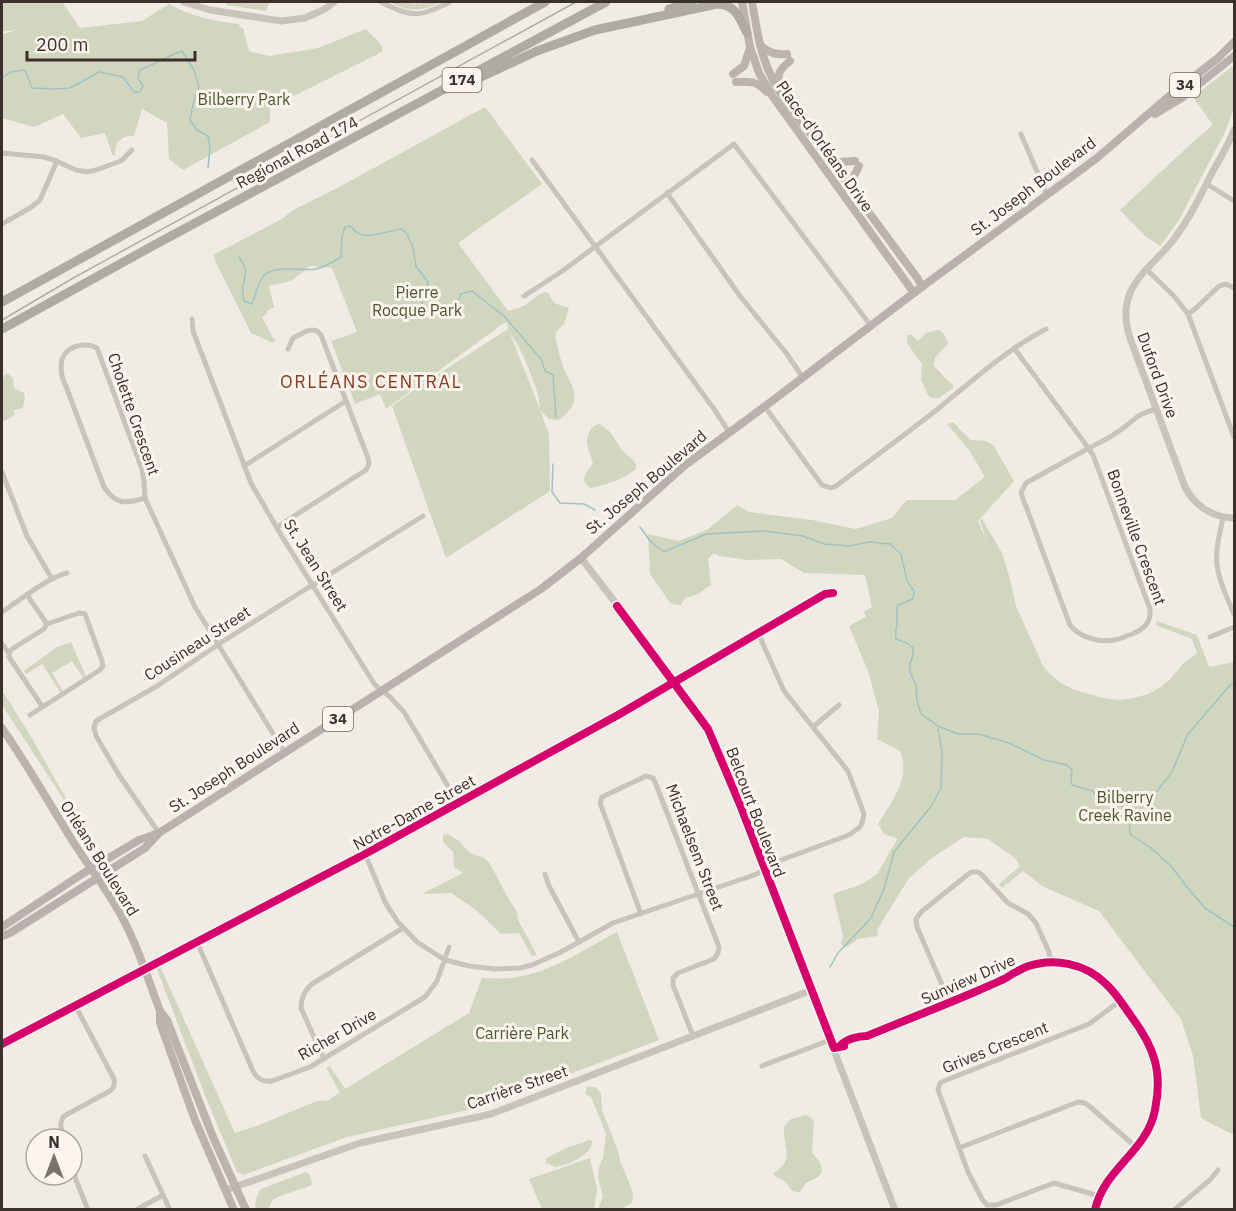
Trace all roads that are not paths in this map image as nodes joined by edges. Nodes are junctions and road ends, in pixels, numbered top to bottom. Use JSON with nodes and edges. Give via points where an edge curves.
{"nodes":[{"id":1,"x":184,"y":2,"type":"edge"},
{"id":2,"x":334,"y":2,"type":"edge"},
{"id":3,"x":381,"y":2,"type":"edge"},
{"id":4,"x":450,"y":2,"type":"edge"},
{"id":5,"x":536,"y":2,"type":"edge"},
{"id":6,"x":545,"y":2,"type":"edge"},
{"id":7,"x":606,"y":2,"type":"edge"},
{"id":8,"x":692,"y":2,"type":"edge"},
{"id":9,"x":742,"y":2,"type":"edge"},
{"id":10,"x":752,"y":2,"type":"edge"},
{"id":11,"x":624,"y":24,"type":"junction"},
{"id":12,"x":747,"y":33,"type":"junction"},
{"id":13,"x":1234,"y":42,"type":"edge"},
{"id":14,"x":760,"y":45,"type":"junction"},
{"id":15,"x":750,"y":47,"type":"junction"},
{"id":16,"x":1233,"y":59,"type":"edge"},
{"id":17,"x":410,"y":77,"type":"junction"},
{"id":18,"x":777,"y":95,"type":"junction"},
{"id":19,"x":1135,"y":128,"type":"junction"},
{"id":20,"x":1234,"y":130,"type":"edge"},
{"id":21,"x":1021,"y":134,"type":"dead end"},
{"id":22,"x":132,"y":150,"type":"dead end"},
{"id":23,"x":2,"y":153,"type":"edge"},
{"id":24,"x":318,"y":158,"type":"junction"},
{"id":25,"x":532,"y":160,"type":"dead end"},
{"id":26,"x":830,"y":160,"type":"junction"},
{"id":27,"x":57,"y":161,"type":"junction"},
{"id":28,"x":1207,"y":184,"type":"junction"},
{"id":29,"x":668,"y":193,"type":"junction"},
{"id":30,"x":856,"y":194,"type":"junction"},
{"id":31,"x":1047,"y":195,"type":"junction"},
{"id":32,"x":1234,"y":201,"type":"edge"},
{"id":33,"x":2,"y":224,"type":"edge"},
{"id":34,"x":595,"y":247,"type":"junction"},
{"id":35,"x":1147,"y":270,"type":"junction"},
{"id":36,"x":1234,"y":288,"type":"edge"},
{"id":37,"x":918,"y":290,"type":"junction"},
{"id":38,"x":524,"y":296,"type":"dead end"},
{"id":39,"x":2,"y":302,"type":"edge"},
{"id":40,"x":1188,"y":314,"type":"junction"},
{"id":41,"x":192,"y":319,"type":"dead end"},
{"id":42,"x":871,"y":326,"type":"junction"},
{"id":43,"x":1046,"y":328,"type":"dead end"},
{"id":44,"x":2,"y":329,"type":"edge"},
{"id":45,"x":1014,"y":348,"type":"junction"},
{"id":46,"x":288,"y":349,"type":"dead end"},
{"id":47,"x":803,"y":378,"type":"junction"},
{"id":48,"x":346,"y":401,"type":"junction"},
{"id":49,"x":765,"y":407,"type":"junction"},
{"id":50,"x":1156,"y":409,"type":"junction"},
{"id":51,"x":729,"y":432,"type":"junction"},
{"id":52,"x":1234,"y":437,"type":"edge"},
{"id":53,"x":1089,"y":448,"type":"junction"},
{"id":54,"x":244,"y":466,"type":"junction"},
{"id":55,"x":2,"y":472,"type":"edge"},
{"id":56,"x":145,"y":498,"type":"junction"},
{"id":57,"x":423,"y":516,"type":"dead end"},
{"id":58,"x":1223,"y":517,"type":"junction"},
{"id":59,"x":1234,"y":518,"type":"edge"},
{"id":60,"x":277,"y":527,"type":"junction"},
{"id":61,"x":581,"y":558,"type":"junction"},
{"id":62,"x":67,"y":573,"type":"dead end"},
{"id":63,"x":52,"y":579,"type":"junction"},
{"id":64,"x":313,"y":585,"type":"junction"},
{"id":65,"x":833,"y":593,"type":"dead end"},
{"id":66,"x":27,"y":595,"type":"junction"},
{"id":67,"x":2,"y":612,"type":"edge"},
{"id":68,"x":1234,"y":614,"type":"edge"},
{"id":69,"x":46,"y":624,"type":"junction"},
{"id":70,"x":1234,"y":627,"type":"edge"},
{"id":71,"x":759,"y":633,"type":"junction"},
{"id":72,"x":1210,"y":636,"type":"dead end"},
{"id":73,"x":2,"y":644,"type":"edge"},
{"id":74,"x":218,"y":645,"type":"junction"},
{"id":75,"x":9,"y":653,"type":"junction"},
{"id":76,"x":673,"y":683,"type":"junction"},
{"id":77,"x":383,"y":690,"type":"junction"},
{"id":78,"x":839,"y":705,"type":"dead end"},
{"id":79,"x":44,"y":706,"type":"junction"},
{"id":80,"x":30,"y":715,"type":"dead end"},
{"id":81,"x":813,"y":727,"type":"junction"},
{"id":82,"x":2,"y":728,"type":"edge"},
{"id":83,"x":285,"y":753,"type":"junction"},
{"id":84,"x":458,"y":803,"type":"junction"},
{"id":85,"x":159,"y":833,"type":"junction"},
{"id":86,"x":365,"y":855,"type":"junction"},
{"id":87,"x":91,"y":869,"type":"junction"},
{"id":88,"x":764,"y":869,"type":"junction"},
{"id":89,"x":545,"y":874,"type":"dead end"},
{"id":90,"x":97,"y":877,"type":"junction"},
{"id":91,"x":699,"y":894,"type":"junction"},
{"id":92,"x":641,"y":914,"type":"junction"},
{"id":93,"x":2,"y":927,"type":"edge"},
{"id":94,"x":403,"y":928,"type":"junction"},
{"id":95,"x":2,"y":936,"type":"edge"},
{"id":96,"x":197,"y":942,"type":"junction"},
{"id":97,"x":579,"y":942,"type":"junction"},
{"id":98,"x":449,"y":947,"type":"dead end"},
{"id":99,"x":445,"y":960,"type":"junction"},
{"id":100,"x":1051,"y":962,"type":"junction"},
{"id":101,"x":144,"y":970,"type":"junction"},
{"id":102,"x":812,"y":990,"type":"junction"},
{"id":103,"x":1120,"y":1001,"type":"junction"},
{"id":104,"x":950,"y":1003,"type":"junction"},
{"id":105,"x":75,"y":1005,"type":"junction"},
{"id":106,"x":160,"y":1011,"type":"junction"},
{"id":107,"x":693,"y":1036,"type":"junction"},
{"id":108,"x":830,"y":1040,"type":"junction"},
{"id":109,"x":2,"y":1044,"type":"edge"},
{"id":110,"x":837,"y":1047,"type":"junction"},
{"id":111,"x":324,"y":1059,"type":"junction"},
{"id":112,"x":762,"y":1066,"type":"dead end"},
{"id":113,"x":60,"y":1127,"type":"edge"},
{"id":114,"x":1137,"y":1147,"type":"junction"},
{"id":115,"x":959,"y":1148,"type":"junction"},
{"id":116,"x":144,"y":1156,"type":"dead end"},
{"id":117,"x":1218,"y":1170,"type":"dead end"},
{"id":118,"x":79,"y":1187,"type":"edge"},
{"id":119,"x":236,"y":1187,"type":"junction"},
{"id":120,"x":226,"y":1190,"type":"junction"},
{"id":121,"x":163,"y":1195,"type":"junction"},
{"id":122,"x":1098,"y":1196,"type":"junction"},
{"id":123,"x":1182,"y":1203,"type":"junction"},
{"id":124,"x":1188,"y":1208,"type":"dead end"},
{"id":125,"x":88,"y":1209,"type":"edge"},
{"id":126,"x":136,"y":1209,"type":"edge"},
{"id":127,"x":170,"y":1209,"type":"edge"},
{"id":128,"x":234,"y":1209,"type":"edge"},
{"id":129,"x":246,"y":1209,"type":"edge"},
{"id":130,"x":895,"y":1209,"type":"edge"},
{"id":131,"x":1095,"y":1209,"type":"edge"},
{"id":132,"x":1174,"y":1209,"type":"edge"}],
"edges":[{"from":1,"to":2,"type":"street","via":[[210,10],[287,21],[315,14]]},
{"from":3,"to":4,"type":"street","via":[[408,14],[420,14]]},
{"from":5,"to":17,"type":"highway"},
{"from":6,"to":17,"type":"highway","name":"Regional Road 174","number":"174"},
{"from":7,"to":24,"type":"highway","name":"Regional Road 174","number":"174"},
{"from":8,"to":11,"type":"highway"},
{"from":9,"to":12,"type":"main road","name":"Place-d'Orléans Drive"},
{"from":10,"to":14,"type":"main road","name":"Place-d'Orléans Drive"},
{"from":11,"to":12,"type":"highway","via":[[722,4],[732,8]]},
{"from":11,"to":24,"type":"highway","via":[[537,51],[420,104]]},
{"from":12,"to":15,"type":"main road","name":"Place-d'Orléans Drive"},
{"from":13,"to":19,"type":"main road","name":"St. Joseph Boulevard","number":"34"},
{"from":14,"to":18,"type":"main road","name":"Place-d'Orléans Drive"},
{"from":14,"to":18,"type":"main road","via":[[789,58],[778,75]]},
{"from":15,"to":18,"type":"main road","name":"Place-d'Orléans Drive","via":[[759,73]]},
{"from":15,"to":18,"type":"main road","via":[[744,66],[734,78],[758,84]]},
{"from":16,"to":19,"type":"main road","name":"St. Joseph Boulevard","number":"34"},
{"from":17,"to":39,"type":"highway","name":"Regional Road 174","number":"174"},
{"from":18,"to":26,"type":"main road","name":"Place-d'Orléans Drive"},
{"from":18,"to":37,"type":"main road","name":"Place-d'Orléans Drive"},
{"from":19,"to":31,"type":"main road","name":"St. Joseph Boulevard","number":"34"},
{"from":20,"to":28,"type":"street","name":"Duford Drive"},
{"from":21,"to":31,"type":"street"},
{"from":22,"to":27,"type":"street","via":[[121,161],[87,172]]},
{"from":23,"to":27,"type":"street"},
{"from":24,"to":44,"type":"highway","name":"Regional Road 174","number":"174"},
{"from":25,"to":34,"type":"street"},
{"from":26,"to":30,"type":"main road","name":"Place-d'Orléans Drive"},
{"from":26,"to":30,"type":"main road","via":[[857,163],[853,178]]},
{"from":27,"to":33,"type":"street","via":[[40,200]]},
{"from":28,"to":32,"type":"street"},
{"from":28,"to":35,"type":"street","name":"Duford Drive","via":[[1177,235]]},
{"from":29,"to":34,"type":"street"},
{"from":29,"to":42,"type":"street","via":[[734,144]]},
{"from":29,"to":47,"type":"street"},
{"from":30,"to":37,"type":"main road","name":"Place-d'Orléans Drive","via":[[918,279]]},
{"from":31,"to":37,"type":"main road","name":"St. Joseph Boulevard","number":"34"},
{"from":34,"to":38,"type":"street"},
{"from":34,"to":51,"type":"street"},
{"from":35,"to":40,"type":"street"},
{"from":35,"to":50,"type":"street","name":"Duford Drive","via":[[1130,294],[1126,320]]},
{"from":36,"to":40,"type":"street","via":[[1219,286]]},
{"from":37,"to":42,"type":"main road","name":"St. Joseph Boulevard","number":"34"},
{"from":40,"to":52,"type":"street"},
{"from":41,"to":54,"type":"street","name":"St. Jean Street","via":[[193,331]]},
{"from":42,"to":47,"type":"main road","name":"St. Joseph Boulevard","number":"34"},
{"from":43,"to":45,"type":"street"},
{"from":45,"to":49,"type":"street","via":[[831,488],[822,485]]},
{"from":45,"to":53,"type":"street"},
{"from":46,"to":48,"type":"street","via":[[293,338],[317,331]]},
{"from":47,"to":49,"type":"main road","name":"St. Joseph Boulevard","number":"34"},
{"from":48,"to":54,"type":"street"},
{"from":48,"to":60,"type":"street","via":[[368,467]]},
{"from":49,"to":51,"type":"main road","name":"St. Joseph Boulevard","number":"34"},
{"from":50,"to":53,"type":"street","via":[[1142,413]]},
{"from":50,"to":58,"type":"street","name":"Duford Drive","via":[[1188,492],[1204,509]]},
{"from":51,"to":61,"type":"main road","name":"St. Joseph Boulevard","number":"34","via":[[698,454]]},
{"from":53,"to":53,"type":"street","name":"Bonneville Crescent","via":[[1150,609],[1144,628],[1107,641],[1078,634],[1070,625],[1021,493],[1026,483]]},
{"from":54,"to":60,"type":"street","name":"St. Jean Street"},
{"from":55,"to":63,"type":"street","via":[[27,536]]},
{"from":56,"to":56,"type":"street","name":"Cholette Crescent","via":[[142,469],[101,356],[92,346],[72,348],[61,362],[62,376],[104,487],[111,498],[123,502]]},
{"from":56,"to":74,"type":"street","via":[[195,607]]},
{"from":57,"to":64,"type":"street","name":"Cousineau Street"},
{"from":58,"to":59,"type":"street","name":"Duford Drive"},
{"from":58,"to":68,"type":"street","via":[[1216,559]]},
{"from":60,"to":64,"type":"street","name":"St. Jean Street"},
{"from":61,"to":76,"type":"street","name":"Belcourt Boulevard"},
{"from":61,"to":77,"type":"main road","name":"St. Joseph Boulevard","number":"34","via":[[536,592]]},
{"from":62,"to":63,"type":"street"},
{"from":63,"to":66,"type":"street"},
{"from":64,"to":74,"type":"street","name":"Cousineau Street"},
{"from":64,"to":77,"type":"street","name":"St. Jean Street","via":[[375,685]]},
{"from":65,"to":71,"type":"street","name":"Notre-Dame Street"},
{"from":66,"to":67,"type":"street"},
{"from":66,"to":69,"type":"street"},
{"from":69,"to":75,"type":"street"},
{"from":69,"to":79,"type":"street","via":[[85,614],[103,666]]},
{"from":70,"to":72,"type":"street"},
{"from":71,"to":76,"type":"street","name":"Notre-Dame Street"},
{"from":71,"to":81,"type":"street","via":[[784,691]]},
{"from":73,"to":75,"type":"street"},
{"from":74,"to":83,"type":"street"},
{"from":74,"to":85,"type":"street","name":"Cousineau Street","via":[[95,724],[94,732],[101,745]]},
{"from":75,"to":79,"type":"street","via":[[39,704]]},
{"from":76,"to":84,"type":"street","name":"Notre-Dame Street"},
{"from":76,"to":88,"type":"street","name":"Belcourt Boulevard","via":[[708,729]]},
{"from":77,"to":83,"type":"main road","name":"St. Joseph Boulevard","number":"34"},
{"from":77,"to":84,"type":"street","name":"St. Jean Street","via":[[404,712]]},
{"from":78,"to":81,"type":"street"},
{"from":79,"to":80,"type":"street"},
{"from":81,"to":88,"type":"street","via":[[848,771],[864,813],[862,822],[849,835]]},
{"from":82,"to":87,"type":"main road","name":"Orléans Boulevard"},
{"from":83,"to":85,"type":"main road","name":"St. Joseph Boulevard","number":"34"},
{"from":84,"to":86,"type":"street","name":"Notre-Dame Street"},
{"from":85,"to":87,"type":"main road","name":"St. Joseph Boulevard","number":"34","via":[[139,840]]},
{"from":85,"to":90,"type":"main road","name":"St. Joseph Boulevard","number":"34","via":[[145,848]]},
{"from":86,"to":94,"type":"street","via":[[386,904]]},
{"from":86,"to":96,"type":"street","name":"Notre-Dame Street"},
{"from":87,"to":90,"type":"main road","name":"Orléans Boulevard"},
{"from":87,"to":93,"type":"main road","name":"St. Joseph Boulevard","number":"34"},
{"from":88,"to":91,"type":"street"},
{"from":88,"to":102,"type":"street","name":"Belcourt Boulevard"},
{"from":89,"to":97,"type":"street"},
{"from":90,"to":95,"type":"main road","name":"St. Joseph Boulevard","number":"34"},
{"from":90,"to":101,"type":"main road","name":"Orléans Boulevard","via":[[128,928]]},
{"from":91,"to":92,"type":"street"},
{"from":91,"to":92,"type":"street","name":"Michaelsem Street","via":[[655,782],[650,776],[642,777],[602,797],[600,803]]},
{"from":91,"to":107,"type":"street","name":"Michaelsem Street","via":[[719,950],[714,958],[673,978]]},
{"from":92,"to":97,"type":"street","via":[[613,923]]},
{"from":94,"to":99,"type":"street"},
{"from":94,"to":111,"type":"street","via":[[307,989],[301,1008]]},
{"from":96,"to":101,"type":"street","name":"Notre-Dame Street"},
{"from":96,"to":111,"type":"street","name":"Richer Drive","via":[[260,1080],[272,1081]]},
{"from":97,"to":99,"type":"street","via":[[520,968],[484,969]]},
{"from":98,"to":99,"type":"street","name":"Richer Drive"},
{"from":99,"to":111,"type":"street","name":"Richer Drive","via":[[425,997]]},
{"from":100,"to":103,"type":"street","name":"Sunview Drive","via":[[1089,971],[1106,983]]},
{"from":100,"to":104,"type":"street","name":"Sunview Drive","via":[[1024,968]]},
{"from":100,"to":104,"type":"street","via":[[1032,918],[1008,903],[981,874],[971,872],[916,919]]},
{"from":101,"to":105,"type":"street","name":"Notre-Dame Street"},
{"from":101,"to":106,"type":"main road","name":"Orléans Boulevard"},
{"from":102,"to":107,"type":"street","name":"Carrière Street"},
{"from":102,"to":108,"type":"street","name":"Belcourt Boulevard"},
{"from":103,"to":114,"type":"street","name":"Sunview Drive","via":[[1145,1035],[1157,1069],[1154,1116]]},
{"from":103,"to":115,"type":"street","name":"Grives Crescent","via":[[1089,1024],[940,1083],[938,1094]]},
{"from":104,"to":110,"type":"street","name":"Sunview Drive","via":[[867,1036],[844,1041]]},
{"from":105,"to":109,"type":"street","name":"Notre-Dame Street"},
{"from":105,"to":113,"type":"street","via":[[115,1082],[110,1091],[64,1116]]},
{"from":106,"to":119,"type":"main road","name":"Orléans Boulevard"},
{"from":106,"to":120,"type":"main road","name":"Orléans Boulevard","via":[[160,1023],[195,1120]]},
{"from":107,"to":119,"type":"street","name":"Carrière Street","via":[[491,1114],[360,1143]]},
{"from":108,"to":110,"type":"street","name":"Belcourt Boulevard"},
{"from":108,"to":112,"type":"street"},
{"from":110,"to":130,"type":"street","name":"Belcourt Boulevard"},
{"from":114,"to":115,"type":"street","via":[[1088,1105],[1078,1102]]},
{"from":114,"to":122,"type":"street","name":"Sunview Drive"},
{"from":115,"to":122,"type":"street","name":"Grives Crescent","via":[[987,1205],[1054,1183]]},
{"from":116,"to":121,"type":"street"},
{"from":117,"to":123,"type":"street"},
{"from":118,"to":125,"type":"street"},
{"from":119,"to":120,"type":"street","name":"Carrière Street"},
{"from":119,"to":129,"type":"main road","name":"Orléans Boulevard"},
{"from":120,"to":128,"type":"main road","name":"Orléans Boulevard"},
{"from":121,"to":126,"type":"street"},
{"from":121,"to":127,"type":"street"},
{"from":122,"to":131,"type":"street","name":"Sunview Drive"},
{"from":123,"to":124,"type":"street"},
{"from":123,"to":132,"type":"street"}]}
